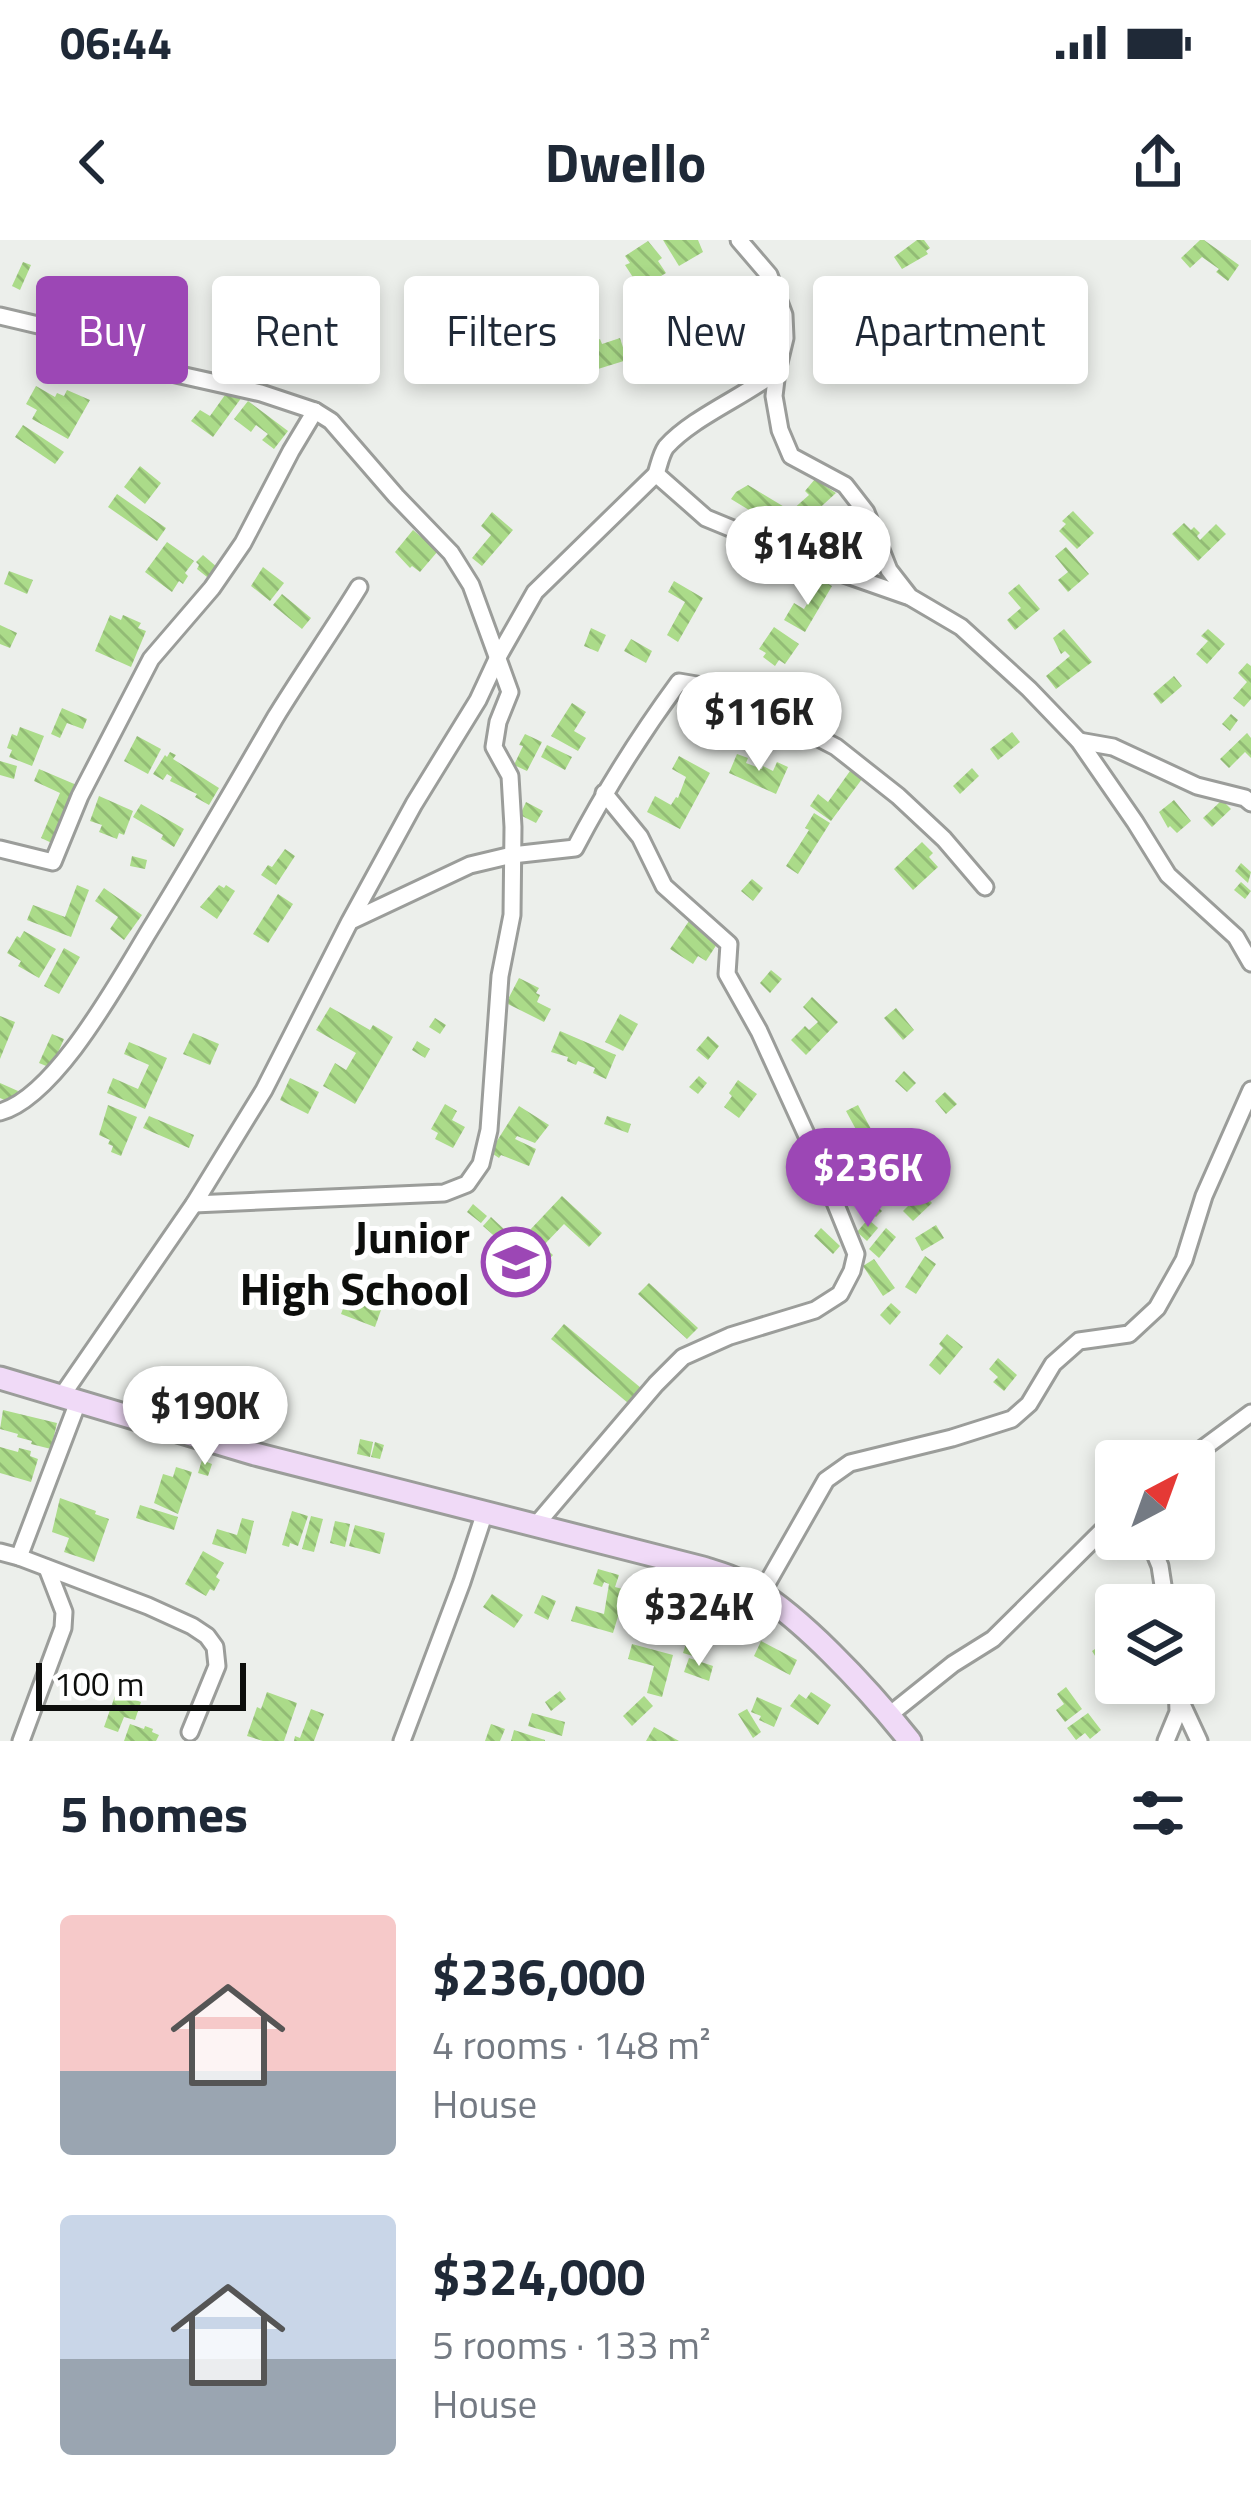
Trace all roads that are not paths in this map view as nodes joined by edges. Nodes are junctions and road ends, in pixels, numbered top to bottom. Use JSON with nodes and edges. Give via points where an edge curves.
{"nodes":[{"id":1,"x":739,"y":240,"type":"edge"},
{"id":2,"x":769,"y":276,"type":"edge"},
{"id":3,"x":0,"y":316,"type":"edge"},
{"id":4,"x":760,"y":384,"type":"edge"},
{"id":5,"x":775,"y":384,"type":"edge"},
{"id":6,"x":315,"y":411,"type":"junction"},
{"id":7,"x":656,"y":474,"type":"junction"},
{"id":8,"x":359,"y":586,"type":"dead end"},
{"id":9,"x":910,"y":597,"type":"junction"},
{"id":10,"x":498,"y":657,"type":"junction"},
{"id":11,"x":1079,"y":741,"type":"junction"},
{"id":12,"x":604,"y":794,"type":"junction"},
{"id":13,"x":1251,"y":803,"type":"edge"},
{"id":14,"x":0,"y":849,"type":"edge"},
{"id":15,"x":512,"y":855,"type":"junction"},
{"id":16,"x":985,"y":887,"type":"dead end"},
{"id":17,"x":350,"y":921,"type":"junction"},
{"id":18,"x":1251,"y":963,"type":"edge"},
{"id":19,"x":1251,"y":1090,"type":"edge"},
{"id":20,"x":0,"y":1112,"type":"edge"},
{"id":21,"x":194,"y":1204,"type":"junction"},
{"id":22,"x":0,"y":1378,"type":"edge"},
{"id":23,"x":70,"y":1400,"type":"junction"},
{"id":24,"x":1251,"y":1413,"type":"edge"},
{"id":25,"x":1214,"y":1440,"type":"edge"},
{"id":26,"x":484,"y":1512,"type":"junction"},
{"id":27,"x":535,"y":1526,"type":"junction"},
{"id":28,"x":1095,"y":1538,"type":"edge"},
{"id":29,"x":0,"y":1552,"type":"edge"},
{"id":30,"x":19,"y":1557,"type":"junction"},
{"id":31,"x":47,"y":1568,"type":"junction"},
{"id":32,"x":761,"y":1594,"type":"junction"},
{"id":33,"x":1178,"y":1704,"type":"edge"},
{"id":34,"x":1183,"y":1704,"type":"edge"},
{"id":35,"x":889,"y":1716,"type":"junction"},
{"id":36,"x":190,"y":1732,"type":"dead end"},
{"id":37,"x":22,"y":1741,"type":"edge"},
{"id":38,"x":402,"y":1741,"type":"edge"},
{"id":39,"x":910,"y":1741,"type":"edge"},
{"id":40,"x":1166,"y":1741,"type":"edge"},
{"id":41,"x":1199,"y":1741,"type":"edge"}],
"edges":[{"from":1,"to":2,"type":"street"},
{"from":3,"to":6,"type":"street"},
{"from":4,"to":7,"type":"street","via":[[676,439]]},
{"from":5,"to":9,"type":"street","via":[[791,456],[845,485]]},
{"from":6,"to":10,"type":"street","via":[[451,553]]},
{"from":6,"to":14,"type":"street","via":[[243,543],[151,659],[53,862]]},
{"from":7,"to":9,"type":"street","via":[[706,518]]},
{"from":7,"to":10,"type":"street","via":[[535,592]]},
{"from":8,"to":20,"type":"street","via":[[100,1010],[45,1082]]},
{"from":9,"to":11,"type":"street","via":[[961,627]]},
{"from":10,"to":15,"type":"street","via":[[510,692],[494,747],[510,776]]},
{"from":10,"to":17,"type":"street"},
{"from":11,"to":13,"type":"street","via":[[1114,747]]},
{"from":11,"to":18,"type":"street","via":[[1168,875],[1235,937]]},
{"from":12,"to":15,"type":"street","via":[[574,848]]},
{"from":12,"to":16,"type":"street","via":[[679,682],[726,690],[836,747],[944,839]]},
{"from":12,"to":27,"type":"street","via":[[640,836],[664,886],[730,944],[727,974],[856,1254],[840,1294],[815,1310],[683,1357]]},
{"from":15,"to":17,"type":"street","via":[[470,865]]},
{"from":15,"to":21,"type":"street","via":[[489,1130],[467,1184],[444,1193]]},
{"from":17,"to":21,"type":"street","via":[[264,1090]]},
{"from":19,"to":32,"type":"street","via":[[1157,1308],[1129,1334],[1079,1341],[1012,1419],[850,1463],[826,1480]]},
{"from":21,"to":23,"type":"street"},
{"from":22,"to":23,"type":"street"},
{"from":23,"to":26,"type":"street"},
{"from":23,"to":30,"type":"street"},
{"from":24,"to":25,"type":"street"},
{"from":26,"to":27,"type":"street"},
{"from":26,"to":38,"type":"street"},
{"from":27,"to":32,"type":"street","via":[[704,1568]]},
{"from":28,"to":35,"type":"street","via":[[993,1639]]},
{"from":29,"to":30,"type":"street"},
{"from":30,"to":31,"type":"street"},
{"from":31,"to":36,"type":"street","via":[[207,1636],[217,1666]]},
{"from":31,"to":37,"type":"street","via":[[63,1628]]},
{"from":32,"to":35,"type":"street"},
{"from":33,"to":40,"type":"street"},
{"from":34,"to":41,"type":"street"},
{"from":35,"to":39,"type":"street"}]}
